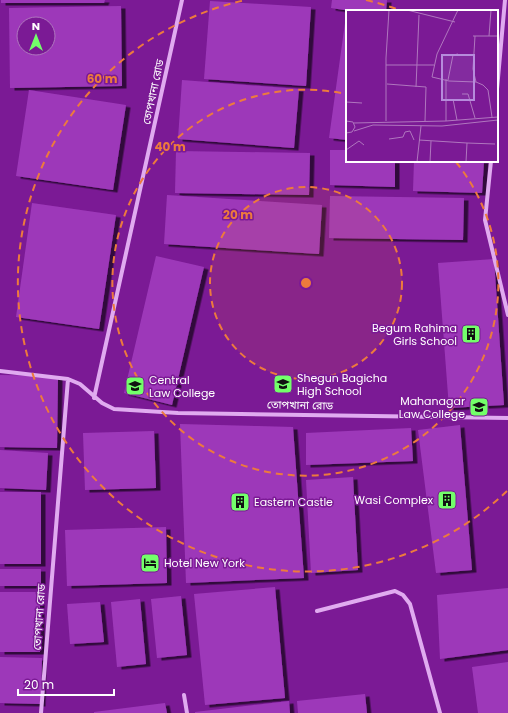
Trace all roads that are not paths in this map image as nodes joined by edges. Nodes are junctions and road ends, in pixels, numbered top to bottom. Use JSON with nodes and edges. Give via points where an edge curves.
{"nodes":[{"id":1,"x":182,"y":0,"type":"edge"},
{"id":2,"x":505,"y":0,"type":"edge"},
{"id":3,"x":498,"y":78,"type":"edge"},
{"id":4,"x":491,"y":162,"type":"edge"},
{"id":5,"x":508,"y":315,"type":"edge"},
{"id":6,"x":0,"y":371,"type":"edge"},
{"id":7,"x":68,"y":379,"type":"junction"},
{"id":8,"x":94,"y":398,"type":"junction"},
{"id":9,"x":508,"y":418,"type":"edge"},
{"id":10,"x":317,"y":611,"type":"dead end"},
{"id":11,"x":184,"y":694,"type":"dead end"},
{"id":12,"x":41,"y":713,"type":"edge"},
{"id":13,"x":187,"y":713,"type":"edge"},
{"id":14,"x":440,"y":713,"type":"edge"}],
"edges":[{"from":1,"to":8,"type":"street","name":"তোপখানা রোড"},
{"from":2,"to":3,"type":"street"},
{"from":4,"to":5,"type":"street","via":[[485,220]]},
{"from":6,"to":7,"type":"street","name":"তোপখানা রোড"},
{"from":7,"to":8,"type":"street","name":"তোপখানা রোড","via":[[80,384]]},
{"from":7,"to":12,"type":"street","name":"তোপখানা রোড"},
{"from":8,"to":9,"type":"street","name":"তোপখানা রোড","via":[[114,409],[178,413]]},
{"from":10,"to":14,"type":"street","via":[[395,591],[403,595],[410,604]]},
{"from":11,"to":13,"type":"street"}]}
